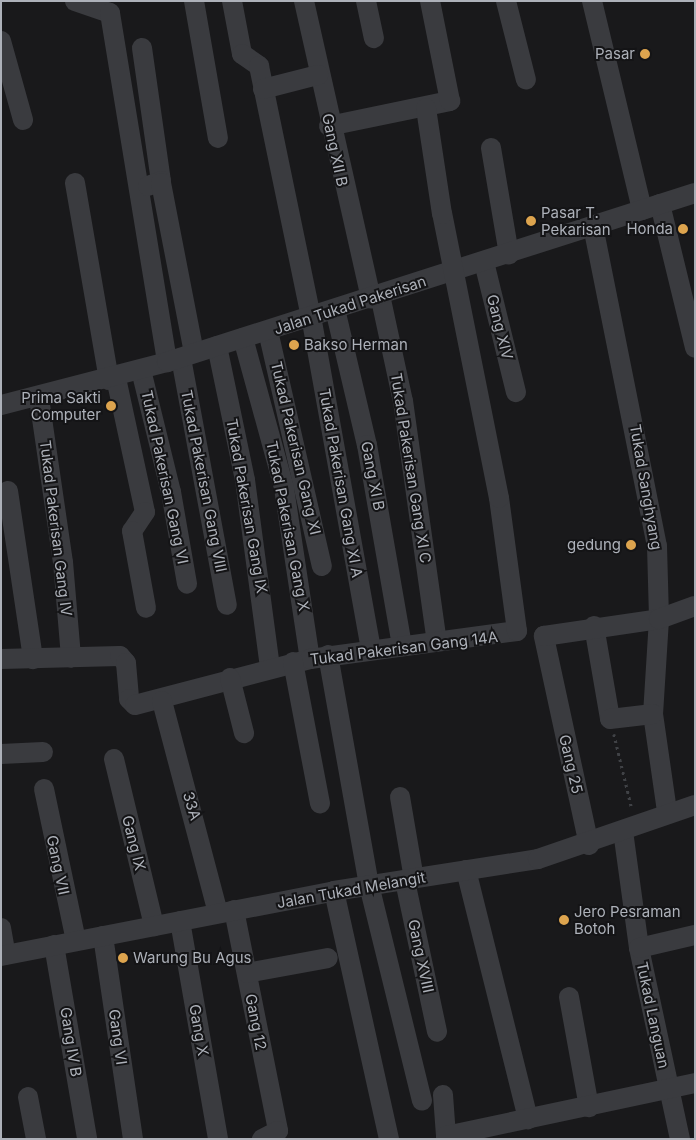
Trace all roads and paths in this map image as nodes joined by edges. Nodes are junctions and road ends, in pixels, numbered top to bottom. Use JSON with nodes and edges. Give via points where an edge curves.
{"nodes":[{"id":1,"x":75,"y":1,"type":"edge"},
{"id":2,"x":194,"y":1,"type":"edge"},
{"id":3,"x":232,"y":1,"type":"edge"},
{"id":4,"x":304,"y":1,"type":"edge"},
{"id":5,"x":366,"y":1,"type":"edge"},
{"id":6,"x":430,"y":1,"type":"edge"},
{"id":7,"x":506,"y":1,"type":"edge"},
{"id":8,"x":592,"y":1,"type":"edge"},
{"id":9,"x":374,"y":38,"type":"dead end"},
{"id":10,"x":1,"y":41,"type":"edge"},
{"id":11,"x":142,"y":48,"type":"dead end"},
{"id":12,"x":318,"y":75,"type":"junction"},
{"id":13,"x":526,"y":80,"type":"dead end"},
{"id":14,"x":263,"y":89,"type":"junction"},
{"id":15,"x":426,"y":108,"type":"junction"},
{"id":16,"x":23,"y":120,"type":"dead end"},
{"id":17,"x":329,"y":126,"type":"junction"},
{"id":18,"x":218,"y":138,"type":"dead end"},
{"id":19,"x":491,"y":148,"type":"dead end"},
{"id":20,"x":75,"y":183,"type":"dead end"},
{"id":21,"x":161,"y":183,"type":"junction"},
{"id":22,"x":139,"y":187,"type":"junction"},
{"id":23,"x":695,"y":193,"type":"edge"},
{"id":24,"x":651,"y":207,"type":"junction"},
{"id":25,"x":593,"y":226,"type":"junction"},
{"id":26,"x":509,"y":254,"type":"junction"},
{"id":27,"x":484,"y":262,"type":"junction"},
{"id":28,"x":454,"y":272,"type":"junction"},
{"id":29,"x":375,"y":297,"type":"junction"},
{"id":30,"x":335,"y":309,"type":"junction"},
{"id":31,"x":311,"y":316,"type":"junction"},
{"id":32,"x":268,"y":331,"type":"junction"},
{"id":33,"x":243,"y":338,"type":"junction"},
{"id":34,"x":217,"y":346,"type":"junction"},
{"id":35,"x":695,"y":348,"type":"edge"},
{"id":36,"x":181,"y":358,"type":"junction"},
{"id":37,"x":141,"y":370,"type":"junction"},
{"id":38,"x":112,"y":379,"type":"junction"},
{"id":39,"x":516,"y":392,"type":"dead end"},
{"id":40,"x":39,"y":398,"type":"junction"},
{"id":41,"x":1,"y":405,"type":"edge"},
{"id":42,"x":8,"y":491,"type":"dead end"},
{"id":43,"x":322,"y":566,"type":"dead end"},
{"id":44,"x":187,"y":584,"type":"dead end"},
{"id":45,"x":227,"y":605,"type":"dead end"},
{"id":46,"x":695,"y":606,"type":"edge"},
{"id":47,"x":146,"y":608,"type":"dead end"},
{"id":48,"x":659,"y":619,"type":"junction"},
{"id":49,"x":594,"y":626,"type":"junction"},
{"id":50,"x":437,"y":642,"type":"junction"},
{"id":51,"x":402,"y":646,"type":"junction"},
{"id":52,"x":371,"y":650,"type":"junction"},
{"id":53,"x":33,"y":658,"type":"junction"},
{"id":54,"x":71,"y":658,"type":"junction"},
{"id":55,"x":1,"y":659,"type":"edge"},
{"id":56,"x":310,"y":659,"type":"junction"},
{"id":57,"x":270,"y":666,"type":"junction"},
{"id":58,"x":230,"y":678,"type":"junction"},
{"id":59,"x":162,"y":700,"type":"junction"},
{"id":60,"x":653,"y":714,"type":"junction"},
{"id":61,"x":610,"y":719,"type":"junction"},
{"id":62,"x":244,"y":733,"type":"dead end"},
{"id":63,"x":43,"y":752,"type":"dead end"},
{"id":64,"x":1,"y":754,"type":"edge"},
{"id":65,"x":114,"y":759,"type":"dead end"},
{"id":66,"x":44,"y":789,"type":"dead end"},
{"id":67,"x":400,"y":797,"type":"dead end"},
{"id":68,"x":320,"y":803,"type":"dead end"},
{"id":69,"x":695,"y":805,"type":"edge"},
{"id":70,"x":667,"y":811,"type":"junction"},
{"id":71,"x":629,"y":828,"type":"junction"},
{"id":72,"x":589,"y":845,"type":"junction"},
{"id":73,"x":466,"y":870,"type":"junction"},
{"id":74,"x":409,"y":880,"type":"junction"},
{"id":75,"x":369,"y":885,"type":"junction"},
{"id":76,"x":334,"y":891,"type":"junction"},
{"id":77,"x":226,"y":912,"type":"junction"},
{"id":78,"x":180,"y":921,"type":"junction"},
{"id":79,"x":154,"y":926,"type":"junction"},
{"id":80,"x":1,"y":928,"type":"edge"},
{"id":81,"x":103,"y":936,"type":"junction"},
{"id":82,"x":695,"y":936,"type":"edge"},
{"id":83,"x":76,"y":941,"type":"junction"},
{"id":84,"x":54,"y":945,"type":"junction"},
{"id":85,"x":639,"y":948,"type":"junction"},
{"id":86,"x":4,"y":956,"type":"edge"},
{"id":87,"x":328,"y":958,"type":"dead end"},
{"id":88,"x":246,"y":973,"type":"junction"},
{"id":89,"x":569,"y":997,"type":"dead end"},
{"id":90,"x":437,"y":1032,"type":"dead end"},
{"id":91,"x":695,"y":1083,"type":"edge"},
{"id":92,"x":669,"y":1090,"type":"junction"},
{"id":93,"x":443,"y":1095,"type":"dead end"},
{"id":94,"x":28,"y":1097,"type":"dead end"},
{"id":95,"x":422,"y":1101,"type":"dead end"},
{"id":96,"x":589,"y":1107,"type":"junction"},
{"id":97,"x":528,"y":1119,"type":"junction"},
{"id":98,"x":498,"y":1133,"type":"edge"},
{"id":99,"x":269,"y":1136,"type":"edge"},
{"id":100,"x":446,"y":1137,"type":"edge"},
{"id":101,"x":36,"y":1139,"type":"edge"},
{"id":102,"x":87,"y":1139,"type":"edge"},
{"id":103,"x":133,"y":1139,"type":"edge"},
{"id":104,"x":218,"y":1139,"type":"edge"},
{"id":105,"x":389,"y":1139,"type":"edge"},
{"id":106,"x":680,"y":1139,"type":"edge"}],
"edges":[{"from":1,"to":22,"type":"street","via":[[110,13]]},
{"from":2,"to":18,"type":"street"},
{"from":3,"to":14,"type":"street","name":"Tukad Pakerisan Gang XI A","via":[[240,50],[257,62]]},
{"from":4,"to":12,"type":"street","name":"Gang XII B"},
{"from":5,"to":9,"type":"street"},
{"from":6,"to":15,"type":"street","via":[[451,97],[448,104]]},
{"from":7,"to":13,"type":"street"},
{"from":8,"to":24,"type":"street"},
{"from":10,"to":16,"type":"street"},
{"from":11,"to":21,"type":"street"},
{"from":12,"to":14,"type":"street"},
{"from":12,"to":17,"type":"street","name":"Gang XII B"},
{"from":14,"to":31,"type":"street","name":"Tukad Pakerisan Gang XI A"},
{"from":15,"to":17,"type":"street"},
{"from":15,"to":28,"type":"street"},
{"from":17,"to":29,"type":"street","name":"Gang XII B","via":[[359,257]]},
{"from":19,"to":26,"type":"street"},
{"from":20,"to":38,"type":"street"},
{"from":21,"to":22,"type":"street"},
{"from":21,"to":36,"type":"street"},
{"from":22,"to":36,"type":"street"},
{"from":23,"to":24,"type":"street","name":"Jalan Tukad Pakerisan"},
{"from":24,"to":25,"type":"street","name":"Jalan Tukad Pakerisan"},
{"from":24,"to":35,"type":"street"},
{"from":25,"to":26,"type":"street","name":"Jalan Tukad Pakerisan"},
{"from":25,"to":48,"type":"street","name":"Tukad Sanghyang","via":[[658,546]]},
{"from":26,"to":27,"type":"street","name":"Jalan Tukad Pakerisan"},
{"from":27,"to":28,"type":"street","name":"Jalan Tukad Pakerisan"},
{"from":27,"to":39,"type":"street","name":"Gang XIV"},
{"from":28,"to":29,"type":"street","name":"Jalan Tukad Pakerisan"},
{"from":28,"to":50,"type":"street","name":"Tukad Pakerisan Gang 14A","via":[[475,366],[518,624],[512,635]]},
{"from":29,"to":30,"type":"street","name":"Jalan Tukad Pakerisan"},
{"from":29,"to":50,"type":"street","name":"Tukad Pakerisan Gang XI C","via":[[403,402]]},
{"from":30,"to":31,"type":"street","name":"Jalan Tukad Pakerisan"},
{"from":30,"to":51,"type":"street","name":"Gang XI B","via":[[367,445]]},
{"from":31,"to":32,"type":"street","name":"Jalan Tukad Pakerisan"},
{"from":31,"to":52,"type":"street","name":"Tukad Pakerisan Gang XI A"},
{"from":32,"to":33,"type":"street","name":"Jalan Tukad Pakerisan"},
{"from":32,"to":43,"type":"street","name":"Tukad Pakerisan Gang XI"},
{"from":33,"to":34,"type":"street","name":"Jalan Tukad Pakerisan"},
{"from":33,"to":56,"type":"street","name":"Tukad Pakerisan Gang X","via":[[284,488]]},
{"from":34,"to":36,"type":"street","name":"Jalan Tukad Pakerisan"},
{"from":34,"to":57,"type":"street","name":"Tukad Pakerisan Gang IX","via":[[245,480]]},
{"from":36,"to":37,"type":"street","name":"Jalan Tukad Pakerisan"},
{"from":36,"to":45,"type":"street","name":"Tukad Pakerisan Gang VIII"},
{"from":37,"to":38,"type":"street","name":"Jalan Tukad Pakerisan"},
{"from":37,"to":44,"type":"street","name":"Tukad Pakerisan Gang VI","via":[[169,483]]},
{"from":38,"to":40,"type":"street","name":"Jalan Tukad Pakerisan"},
{"from":38,"to":47,"type":"street","via":[[145,512],[132,531]]},
{"from":40,"to":41,"type":"street","name":"Jalan Tukad Pakerisan"},
{"from":40,"to":54,"type":"street","name":"Tukad Pakerisan Gang IV","via":[[63,562]]},
{"from":42,"to":53,"type":"street"},
{"from":46,"to":48,"type":"street"},
{"from":48,"to":49,"type":"street"},
{"from":48,"to":60,"type":"street","name":"Tukad Sanghyang"},
{"from":49,"to":61,"type":"street"},
{"from":49,"to":72,"type":"street","name":"Gang 25","via":[[544,636]]},
{"from":50,"to":51,"type":"street","name":"Tukad Pakerisan Gang 14A"},
{"from":51,"to":52,"type":"street","name":"Tukad Pakerisan Gang 14A"},
{"from":52,"to":56,"type":"street","name":"Tukad Pakerisan Gang 14A"},
{"from":53,"to":54,"type":"street","name":"Tukad Pakerisan Gang 14A"},
{"from":53,"to":55,"type":"street","name":"Tukad Pakerisan Gang 14A"},
{"from":54,"to":59,"type":"street","name":"Tukad Pakerisan Gang 14A","via":[[120,656],[126,663],[132,703]]},
{"from":56,"to":57,"type":"street","name":"Tukad Pakerisan Gang 14A"},
{"from":56,"to":68,"type":"street"},
{"from":56,"to":75,"type":"street"},
{"from":57,"to":58,"type":"street","name":"Tukad Pakerisan Gang 14A"},
{"from":58,"to":59,"type":"street","name":"Tukad Pakerisan Gang 14A"},
{"from":58,"to":62,"type":"street"},
{"from":59,"to":77,"type":"street","name":"33A"},
{"from":60,"to":61,"type":"street"},
{"from":60,"to":70,"type":"street","name":"Tukad Sanghyang"},
{"from":61,"to":71,"type":"path"},
{"from":63,"to":64,"type":"street"},
{"from":65,"to":79,"type":"street","name":"Gang IX"},
{"from":66,"to":83,"type":"street","name":"Gang VII"},
{"from":67,"to":74,"type":"street","name":"Gang XVIII"},
{"from":69,"to":70,"type":"street","name":"Jalan Tukad Melangit"},
{"from":70,"to":71,"type":"street","name":"Jalan Tukad Melangit"},
{"from":71,"to":72,"type":"street","name":"Jalan Tukad Melangit"},
{"from":71,"to":85,"type":"street","name":"Tukad Languan"},
{"from":72,"to":73,"type":"street","name":"Jalan Tukad Melangit","via":[[538,859]]},
{"from":73,"to":74,"type":"street","name":"Jalan Tukad Melangit"},
{"from":73,"to":97,"type":"street"},
{"from":74,"to":75,"type":"street","name":"Jalan Tukad Melangit"},
{"from":74,"to":90,"type":"street","name":"Gang XVIII"},
{"from":75,"to":76,"type":"street","name":"Jalan Tukad Melangit"},
{"from":75,"to":95,"type":"street"},
{"from":76,"to":77,"type":"street","name":"Jalan Tukad Melangit"},
{"from":76,"to":105,"type":"street"},
{"from":77,"to":78,"type":"street","name":"Jalan Tukad Melangit"},
{"from":77,"to":88,"type":"street","name":"Gang 12"},
{"from":78,"to":79,"type":"street","name":"Jalan Tukad Melangit"},
{"from":78,"to":104,"type":"street","name":"Gang X"},
{"from":79,"to":81,"type":"street","name":"Jalan Tukad Melangit"},
{"from":80,"to":86,"type":"street"},
{"from":81,"to":83,"type":"street","name":"Jalan Tukad Melangit"},
{"from":81,"to":103,"type":"street","name":"Gang VI"},
{"from":82,"to":85,"type":"street"},
{"from":83,"to":84,"type":"street","name":"Jalan Tukad Melangit"},
{"from":84,"to":86,"type":"street","name":"Jalan Tukad Melangit"},
{"from":84,"to":102,"type":"street","name":"Gang IV B"},
{"from":85,"to":92,"type":"street","name":"Tukad Languan"},
{"from":87,"to":88,"type":"street"},
{"from":88,"to":99,"type":"street","name":"Gang 12"},
{"from":89,"to":96,"type":"street"},
{"from":91,"to":92,"type":"street"},
{"from":92,"to":96,"type":"street"},
{"from":92,"to":106,"type":"street","name":"Tukad Languan"},
{"from":93,"to":100,"type":"street"},
{"from":94,"to":101,"type":"street"},
{"from":96,"to":97,"type":"street"},
{"from":97,"to":98,"type":"street"},
{"from":98,"to":100,"type":"street"}]}
